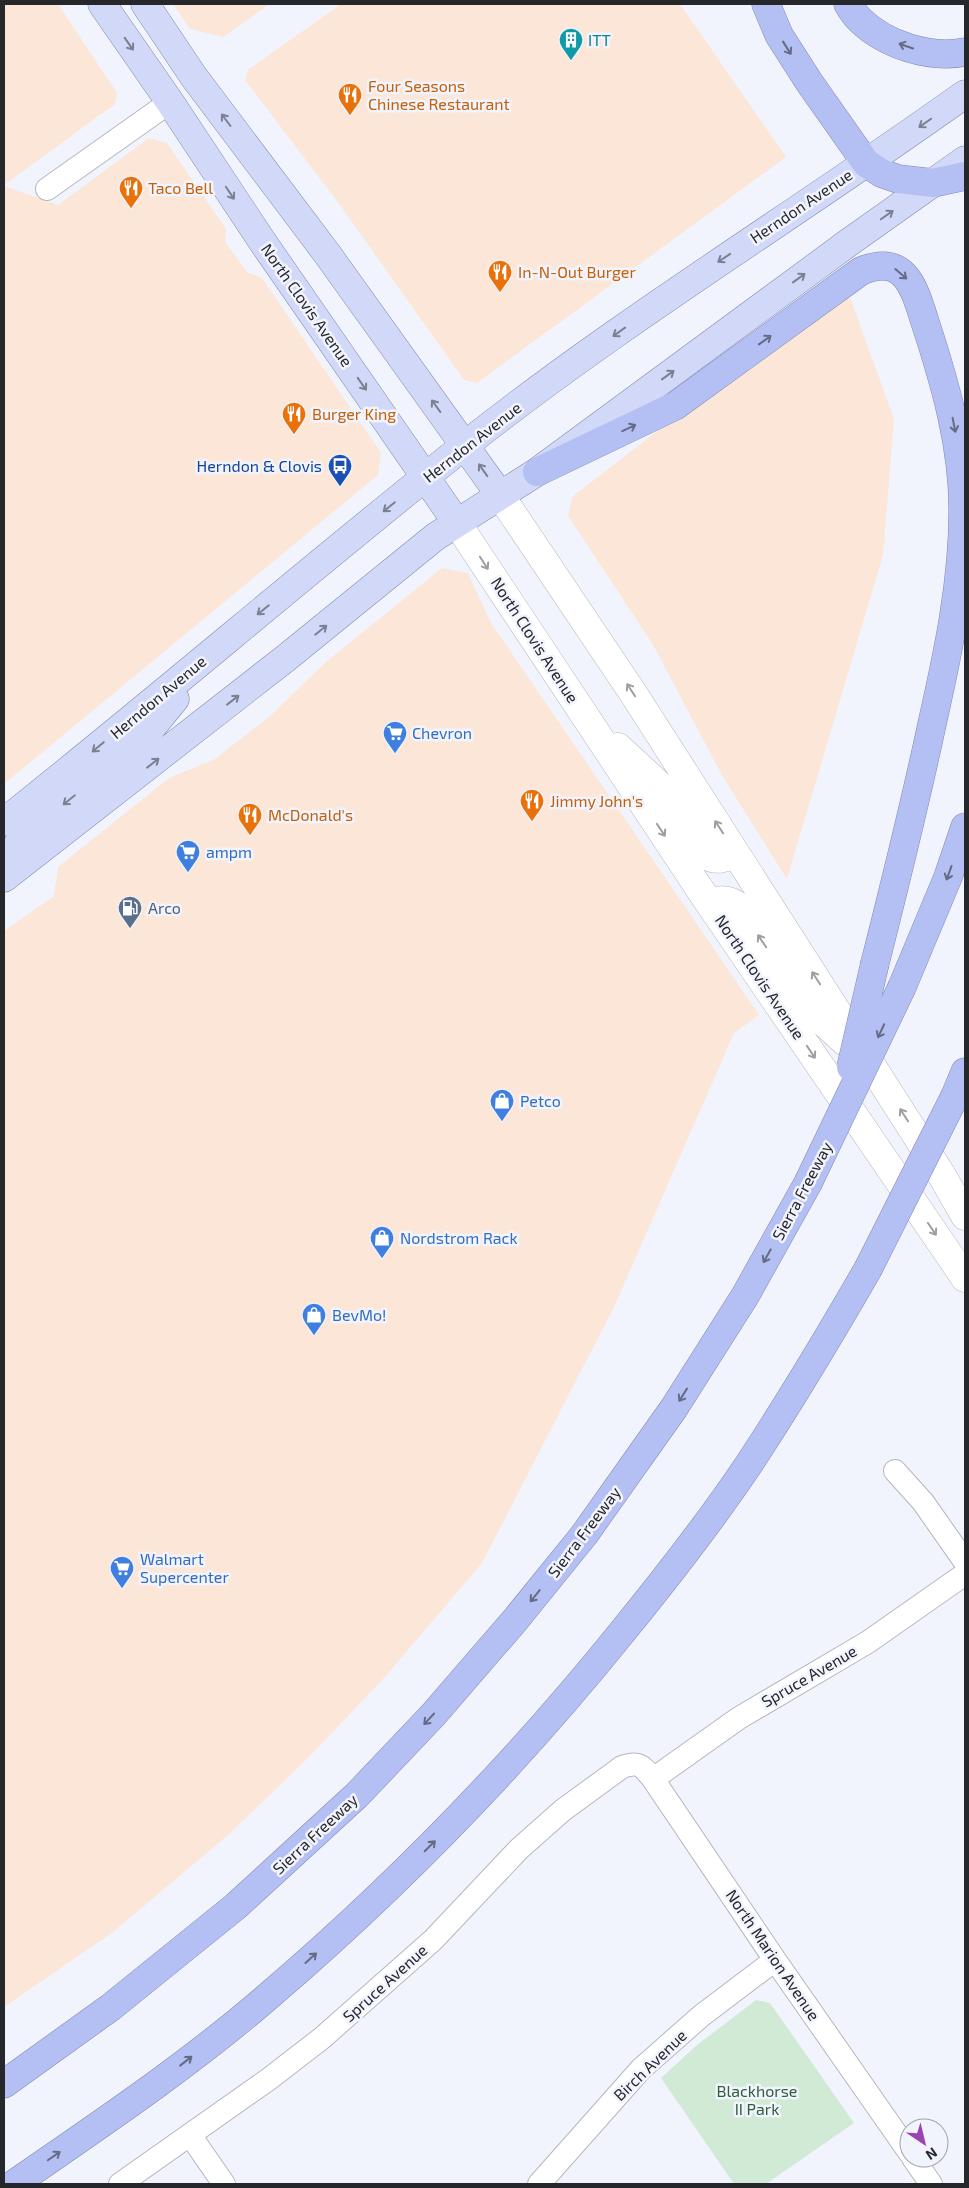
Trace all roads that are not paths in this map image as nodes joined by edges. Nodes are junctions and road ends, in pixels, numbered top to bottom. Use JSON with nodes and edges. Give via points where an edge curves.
{"nodes":[{"id":1,"x":102,"y":4,"type":"edge"},
{"id":2,"x":145,"y":4,"type":"edge"},
{"id":3,"x":766,"y":4,"type":"edge"},
{"id":4,"x":848,"y":4,"type":"edge"},
{"id":5,"x":965,"y":52,"type":"edge"},
{"id":6,"x":965,"y":94,"type":"edge"},
{"id":7,"x":170,"y":102,"type":"junction"},
{"id":8,"x":965,"y":160,"type":"edge"},
{"id":9,"x":866,"y":163,"type":"junction"},
{"id":10,"x":965,"y":176,"type":"edge"},
{"id":11,"x":933,"y":183,"type":"junction"},
{"id":12,"x":46,"y":188,"type":"dead end"},
{"id":13,"x":328,"y":255,"type":"junction"},
{"id":14,"x":465,"y":445,"type":"junction"},
{"id":15,"x":537,"y":472,"type":"junction"},
{"id":16,"x":427,"y":477,"type":"junction"},
{"id":17,"x":500,"y":495,"type":"junction"},
{"id":18,"x":457,"y":523,"type":"junction"},
{"id":19,"x":212,"y":653,"type":"junction"},
{"id":20,"x":587,"y":719,"type":"junction"},
{"id":21,"x":4,"y":822,"type":"edge"},
{"id":22,"x":965,"y":827,"type":"edge"},
{"id":23,"x":736,"y":854,"type":"junction"},
{"id":24,"x":5,"y":877,"type":"edge"},
{"id":25,"x":709,"y":902,"type":"junction"},
{"id":26,"x":874,"y":1070,"type":"junction"},
{"id":27,"x":962,"y":1083,"type":"edge"},
{"id":28,"x":839,"y":1118,"type":"junction"},
{"id":29,"x":965,"y":1216,"type":"edge"},
{"id":30,"x":965,"y":1278,"type":"edge"},
{"id":31,"x":895,"y":1471,"type":"dead end"},
{"id":32,"x":965,"y":1562,"type":"edge"},
{"id":33,"x":965,"y":1574,"type":"edge"},
{"id":34,"x":634,"y":1763,"type":"joint"},
{"id":35,"x":653,"y":1779,"type":"junction"},
{"id":36,"x":775,"y":1960,"type":"junction"},
{"id":37,"x":4,"y":2084,"type":"edge"},
{"id":38,"x":190,"y":2136,"type":"junction"},
{"id":39,"x":899,"y":2138,"type":"edge"},
{"id":40,"x":920,"y":2168,"type":"edge"},
{"id":41,"x":14,"y":2184,"type":"edge"},
{"id":42,"x":120,"y":2184,"type":"edge"},
{"id":43,"x":224,"y":2184,"type":"edge"},
{"id":44,"x":539,"y":2184,"type":"edge"},
{"id":45,"x":931,"y":2184,"type":"edge"}],
"edges":[{"from":1,"to":7,"type":"main road","name":"North Clovis Avenue","one_way":true},
{"from":13,"to":2,"type":"main road","one_way":true,"via":[[194,77]]},
{"from":3,"to":9,"type":"highway","one_way":true,"via":[[779,35],[808,82]]},
{"from":5,"to":4,"type":"highway","one_way":true,"via":[[920,51],[885,38],[860,20]]},
{"from":6,"to":9,"type":"main road","name":"Herndon Avenue","one_way":true},
{"from":7,"to":12,"type":"street"},
{"from":7,"to":13,"type":"main road","via":[[186,99],[260,193]]},
{"from":7,"to":16,"type":"main road","name":"North Clovis Avenue","one_way":true,"via":[[262,241]]},
{"from":8,"to":11,"type":"main road"},
{"from":9,"to":11,"type":"highway","via":[[898,179]]},
{"from":9,"to":14,"type":"main road","name":"Herndon Avenue","one_way":true,"via":[[658,302]]},
{"from":10,"to":11,"type":"highway"},
{"from":15,"to":11,"type":"main road","one_way":true},
{"from":14,"to":13,"type":"main road","one_way":true},
{"from":14,"to":16,"type":"main road","name":"Herndon Avenue"},
{"from":17,"to":14,"type":"main road","one_way":true},
{"from":15,"to":17,"type":"main road"},
{"from":15,"to":28,"type":"highway","one_way":true,"bridge":true,"via":[[675,406],[861,271],[875,266],[892,267],[904,274],[912,287],[955,426],[963,509],[959,576],[953,629],[909,829]]},
{"from":16,"to":18,"type":"main road","name":"North Clovis Avenue"},
{"from":16,"to":19,"type":"main road","name":"Herndon Avenue","one_way":true},
{"from":17,"to":18,"type":"main road"},
{"from":23,"to":17,"type":"main road","one_way":true,"via":[[634,693]]},
{"from":18,"to":20,"type":"main road","name":"North Clovis Avenue","one_way":true},
{"from":24,"to":18,"type":"main road","one_way":true},
{"from":19,"to":21,"type":"main road","name":"Herndon Avenue","one_way":true},
{"from":19,"to":24,"type":"main road","one_way":true,"via":[[139,743],[25,834],[12,853]]},
{"from":20,"to":23,"type":"main road","via":[[658,784],[706,854],[716,860]]},
{"from":20,"to":25,"type":"main road","name":"North Clovis Avenue","one_way":true},
{"from":22,"to":28,"type":"highway","name":"Sierra Freeway","one_way":true,"bridge":true,"via":[[948,878],[902,987]]},
{"from":26,"to":23,"type":"main road","one_way":true},
{"from":26,"to":25,"type":"main road","one_way":true,"via":[[804,1004],[740,908],[729,900]]},
{"from":25,"to":30,"type":"main road","name":"North Clovis Avenue","one_way":true},
{"from":29,"to":26,"type":"main road","one_way":true,"via":[[942,1174]]},
{"from":41,"to":27,"type":"highway","one_way":true,"bridge":true,"via":[[145,2093],[263,2001],[376,1900],[495,1781],[588,1674],[686,1550],[779,1416],[868,1269]]},
{"from":28,"to":37,"type":"highway","name":"Sierra Freeway","one_way":true,"bridge":true,"via":[[808,1183],[745,1296],[669,1416],[584,1535],[516,1619],[433,1715],[357,1795],[236,1906],[111,2007]]},
{"from":31,"to":32,"type":"street","via":[[923,1502]]},
{"from":33,"to":35,"type":"street","name":"Spruce Avenue","via":[[868,1642],[739,1718]]},
{"from":34,"to":35,"type":"street","name":"North Marion Avenue","via":[[642,1766]]},
{"from":34,"to":38,"type":"street","name":"Spruce Avenue","via":[[622,1767],[563,1810],[520,1849],[433,1940],[322,2038]]},
{"from":35,"to":36,"type":"street","name":"North Marion Avenue"},
{"from":36,"to":39,"type":"street","name":"North Marion Avenue"},
{"from":36,"to":44,"type":"street","name":"Birch Avenue","via":[[701,2016],[641,2069]]},
{"from":38,"to":42,"type":"street","name":"Spruce Avenue"},
{"from":38,"to":43,"type":"street"},
{"from":40,"to":45,"type":"street"}]}
